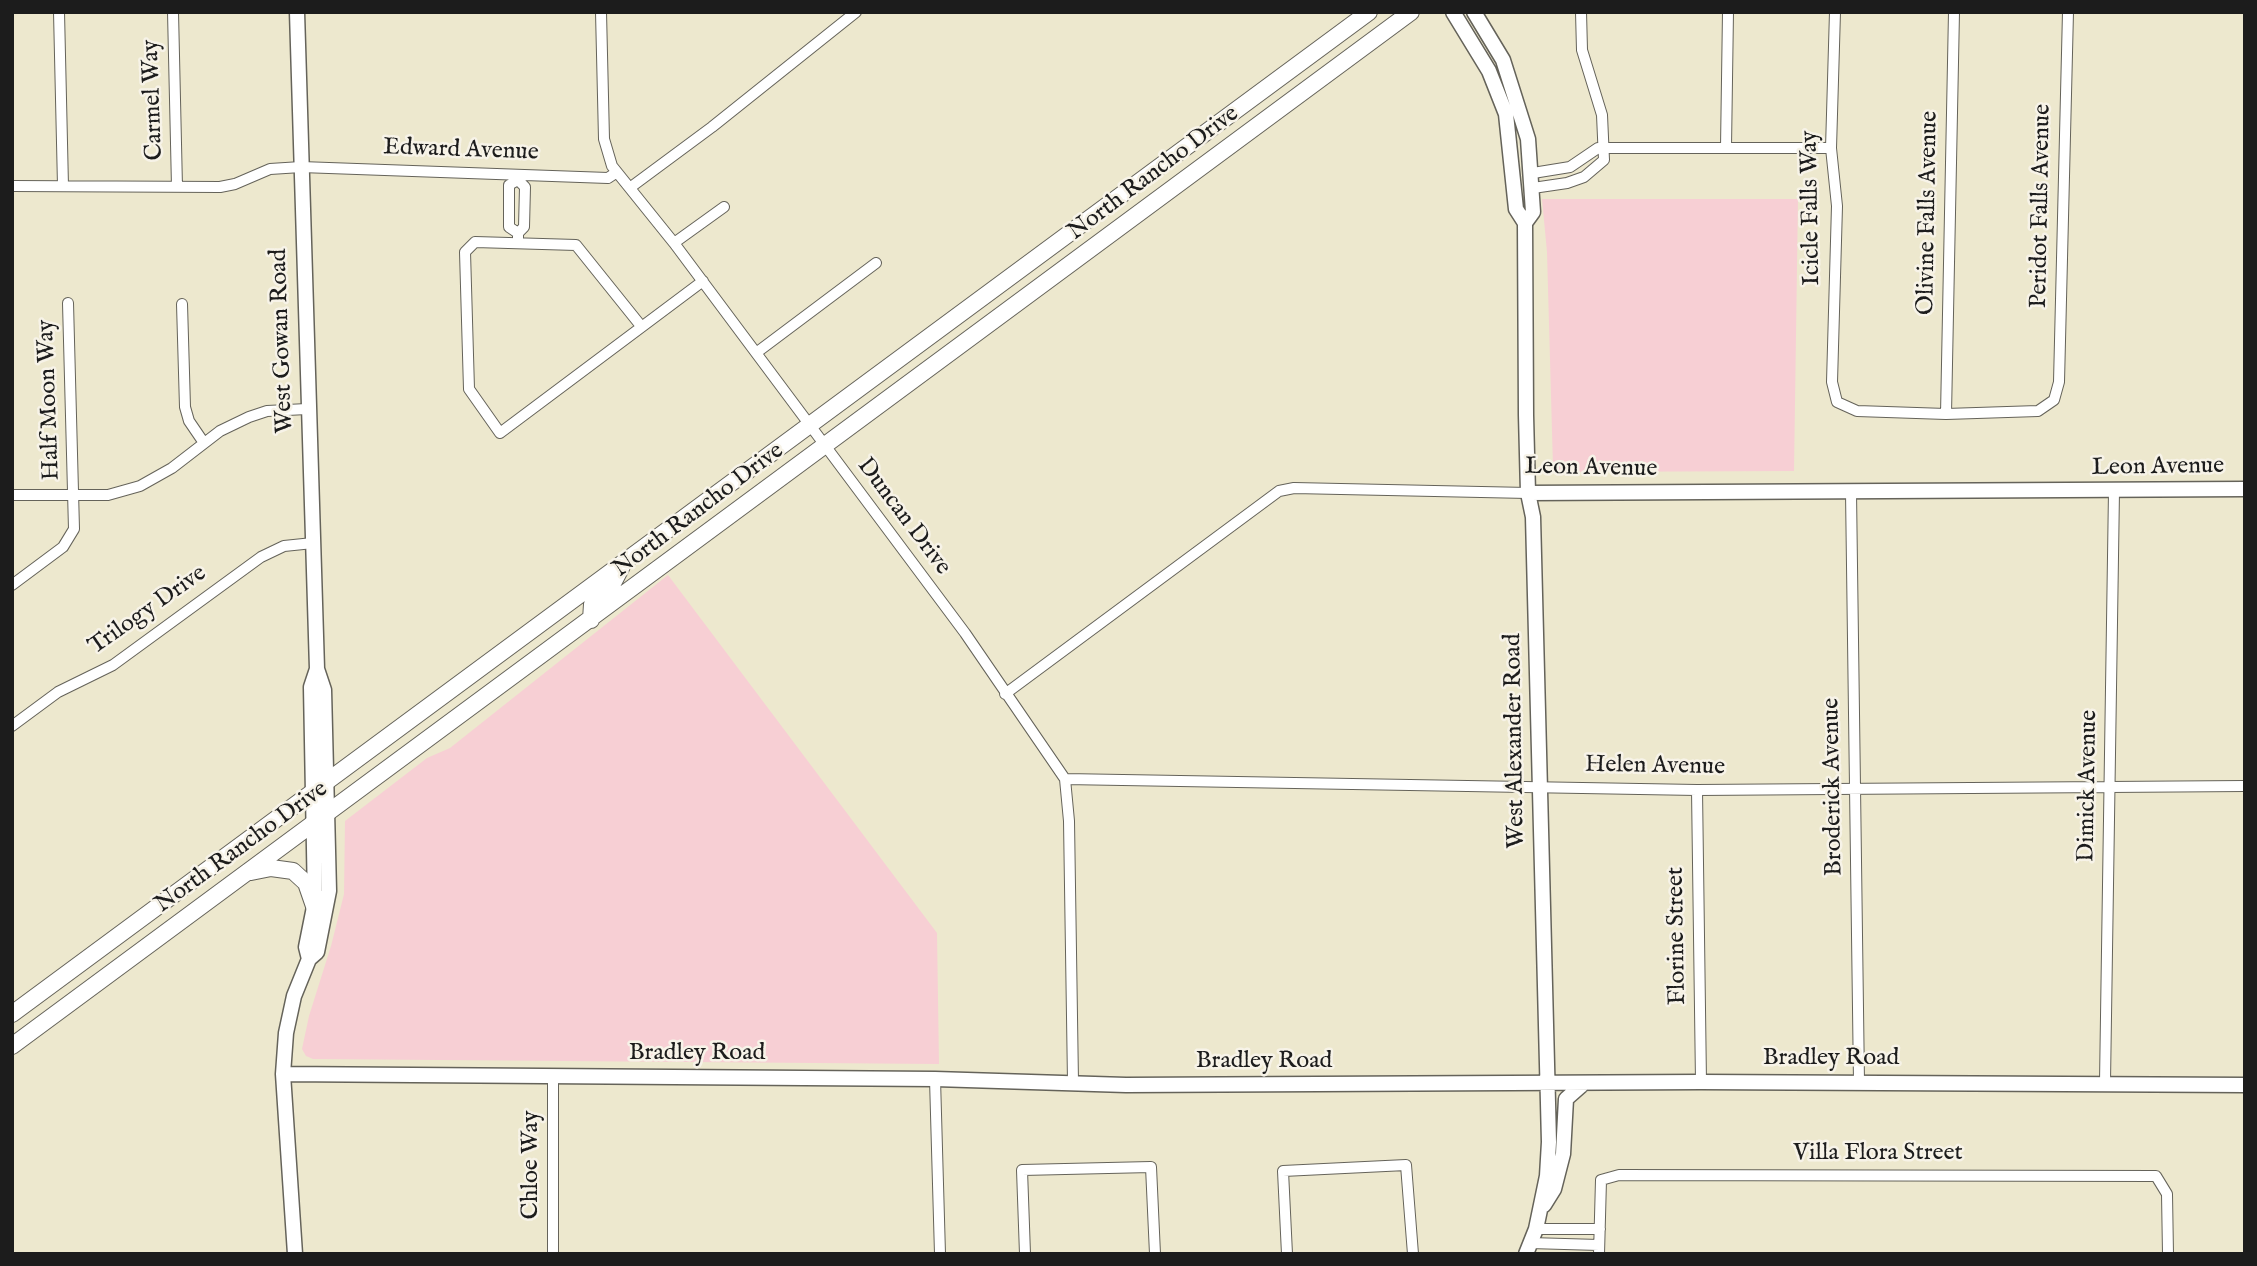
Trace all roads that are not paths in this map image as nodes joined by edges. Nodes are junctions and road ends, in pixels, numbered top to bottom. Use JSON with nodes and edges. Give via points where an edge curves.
{"nodes":[{"id":1,"x":59,"y":12,"type":"edge"},
{"id":2,"x":173,"y":12,"type":"edge"},
{"id":3,"x":297,"y":12,"type":"edge"},
{"id":4,"x":601,"y":12,"type":"edge"},
{"id":5,"x":856,"y":12,"type":"edge"},
{"id":6,"x":1369,"y":12,"type":"edge"},
{"id":7,"x":1411,"y":12,"type":"edge"},
{"id":8,"x":1453,"y":12,"type":"edge"},
{"id":9,"x":1474,"y":12,"type":"edge"},
{"id":10,"x":1581,"y":12,"type":"edge"},
{"id":11,"x":1728,"y":12,"type":"edge"},
{"id":12,"x":1835,"y":12,"type":"edge"},
{"id":13,"x":1954,"y":12,"type":"edge"},
{"id":14,"x":2068,"y":12,"type":"edge"},
{"id":15,"x":1726,"y":147,"type":"junction"},
{"id":16,"x":1831,"y":148,"type":"junction"},
{"id":17,"x":1602,"y":149,"type":"junction"},
{"id":18,"x":301,"y":167,"type":"junction"},
{"id":19,"x":617,"y":172,"type":"junction"},
{"id":20,"x":1533,"y":173,"type":"junction"},
{"id":21,"x":518,"y":177,"type":"junction"},
{"id":22,"x":12,"y":186,"type":"edge"},
{"id":23,"x":63,"y":186,"type":"junction"},
{"id":24,"x":177,"y":187,"type":"junction"},
{"id":25,"x":631,"y":187,"type":"junction"},
{"id":26,"x":1533,"y":188,"type":"junction"},
{"id":27,"x":724,"y":207,"type":"dead end"},
{"id":28,"x":1525,"y":223,"type":"junction"},
{"id":29,"x":518,"y":238,"type":"junction"},
{"id":30,"x":674,"y":243,"type":"junction"},
{"id":31,"x":876,"y":263,"type":"dead end"},
{"id":32,"x":703,"y":281,"type":"junction"},
{"id":33,"x":68,"y":303,"type":"dead end"},
{"id":34,"x":182,"y":304,"type":"dead end"},
{"id":35,"x":641,"y":326,"type":"junction"},
{"id":36,"x":756,"y":353,"type":"junction"},
{"id":37,"x":307,"y":409,"type":"junction"},
{"id":38,"x":1946,"y":414,"type":"junction"},
{"id":39,"x":809,"y":426,"type":"junction"},
{"id":40,"x":204,"y":443,"type":"junction"},
{"id":41,"x":824,"y":447,"type":"junction"},
{"id":42,"x":2245,"y":489,"type":"edge"},
{"id":43,"x":2114,"y":491,"type":"junction"},
{"id":44,"x":1851,"y":492,"type":"junction"},
{"id":45,"x":1528,"y":493,"type":"junction"},
{"id":46,"x":12,"y":495,"type":"edge"},
{"id":47,"x":74,"y":496,"type":"junction"},
{"id":48,"x":313,"y":543,"type":"junction"},
{"id":49,"x":625,"y":561,"type":"junction"},
{"id":50,"x":12,"y":585,"type":"edge"},
{"id":51,"x":553,"y":614,"type":"junction"},
{"id":52,"x":591,"y":620,"type":"junction"},
{"id":53,"x":560,"y":641,"type":"junction"},
{"id":54,"x":1004,"y":694,"type":"junction"},
{"id":55,"x":12,"y":726,"type":"edge"},
{"id":56,"x":1065,"y":779,"type":"junction"},
{"id":57,"x":1540,"y":786,"type":"junction"},
{"id":58,"x":2110,"y":786,"type":"junction"},
{"id":59,"x":2245,"y":786,"type":"edge"},
{"id":60,"x":320,"y":787,"type":"junction"},
{"id":61,"x":1855,"y":788,"type":"junction"},
{"id":62,"x":1697,"y":790,"type":"junction"},
{"id":63,"x":327,"y":811,"type":"junction"},
{"id":64,"x":313,"y":822,"type":"junction"},
{"id":65,"x":245,"y":874,"type":"junction"},
{"id":66,"x":315,"y":909,"type":"junction"},
{"id":67,"x":309,"y":959,"type":"junction"},
{"id":68,"x":12,"y":1014,"type":"edge"},
{"id":69,"x":12,"y":1046,"type":"edge"},
{"id":70,"x":283,"y":1074,"type":"junction"},
{"id":71,"x":553,"y":1076,"type":"junction"},
{"id":72,"x":935,"y":1079,"type":"junction"},
{"id":73,"x":1073,"y":1082,"type":"junction"},
{"id":74,"x":1701,"y":1082,"type":"junction"},
{"id":75,"x":1859,"y":1082,"type":"junction"},
{"id":76,"x":2105,"y":1082,"type":"junction"},
{"id":77,"x":1584,"y":1083,"type":"junction"},
{"id":78,"x":1546,"y":1084,"type":"junction"},
{"id":79,"x":2245,"y":1085,"type":"edge"},
{"id":80,"x":1539,"y":1212,"type":"junction"},
{"id":81,"x":1600,"y":1230,"type":"junction"},
{"id":82,"x":1531,"y":1242,"type":"edge"},
{"id":83,"x":1599,"y":1249,"type":"edge"},
{"id":84,"x":295,"y":1254,"type":"edge"},
{"id":85,"x":553,"y":1254,"type":"edge"},
{"id":86,"x":940,"y":1254,"type":"edge"},
{"id":87,"x":1025,"y":1254,"type":"edge"},
{"id":88,"x":1155,"y":1254,"type":"edge"},
{"id":89,"x":1287,"y":1254,"type":"edge"},
{"id":90,"x":1413,"y":1254,"type":"edge"},
{"id":91,"x":2168,"y":1254,"type":"edge"}],
"edges":[{"from":1,"to":23,"type":"street"},
{"from":2,"to":24,"type":"street","name":"Carmel Way"},
{"from":3,"to":18,"type":"street","name":"West Gowan Road"},
{"from":4,"to":19,"type":"street","name":"Duncan Drive","via":[[604,139]]},
{"from":5,"to":25,"type":"street"},
{"from":6,"to":39,"type":"main road","name":"North Rancho Drive"},
{"from":7,"to":41,"type":"main road","name":"North Rancho Drive"},
{"from":8,"to":28,"type":"street","name":"West Alexander Road","via":[[1489,72],[1506,114],[1516,209]]},
{"from":9,"to":20,"type":"street","name":"West Alexander Road","via":[[1510,79]]},
{"from":10,"to":17,"type":"street","via":[[1582,50],[1602,115]]},
{"from":11,"to":15,"type":"street"},
{"from":12,"to":16,"type":"street","name":"Icicle Falls Way"},
{"from":13,"to":38,"type":"street","name":"Olivine Falls Avenue"},
{"from":14,"to":38,"type":"street","name":"Peridot Falls Avenue","via":[[2059,382],[2054,400],[2038,411]]},
{"from":15,"to":16,"type":"street"},
{"from":15,"to":17,"type":"street"},
{"from":16,"to":38,"type":"street","name":"Icicle Falls Way","via":[[1837,206],[1832,382],[1838,402],[1857,411]]},
{"from":17,"to":20,"type":"street","via":[[1570,167]]},
{"from":17,"to":26,"type":"street","via":[[1604,160],[1584,177]]},
{"from":18,"to":21,"type":"street","name":"Edward Avenue"},
{"from":18,"to":24,"type":"street","name":"Edward Avenue","via":[[270,169],[220,187]]},
{"from":18,"to":37,"type":"street","name":"West Gowan Road"},
{"from":19,"to":21,"type":"street","name":"Edward Avenue","via":[[608,178]]},
{"from":19,"to":25,"type":"street","name":"Duncan Drive"},
{"from":20,"to":26,"type":"street","name":"West Alexander Road"},
{"from":21,"to":29,"type":"street","via":[[525,187],[524,227]]},
{"from":21,"to":29,"type":"street","via":[[509,185],[509,227]]},
{"from":22,"to":23,"type":"street","name":"Edward Avenue"},
{"from":23,"to":24,"type":"street","name":"Edward Avenue"},
{"from":25,"to":30,"type":"street","name":"Duncan Drive"},
{"from":26,"to":28,"type":"street","name":"West Alexander Road","via":[[1533,212]]},
{"from":27,"to":30,"type":"street"},
{"from":28,"to":45,"type":"street","name":"West Alexander Road"},
{"from":29,"to":35,"type":"street","via":[[576,245]]},
{"from":29,"to":35,"type":"street","via":[[475,242],[464,252],[469,389],[500,433]]},
{"from":30,"to":32,"type":"street","name":"Duncan Drive"},
{"from":31,"to":36,"type":"street"},
{"from":32,"to":35,"type":"street"},
{"from":32,"to":36,"type":"street","name":"Duncan Drive"},
{"from":33,"to":47,"type":"street","name":"Half Moon Way"},
{"from":34,"to":40,"type":"street","via":[[185,407]]},
{"from":36,"to":39,"type":"street","name":"Duncan Drive"},
{"from":37,"to":40,"type":"street","via":[[249,416]]},
{"from":37,"to":48,"type":"street","name":"West Gowan Road"},
{"from":39,"to":41,"type":"street","name":"Duncan Drive"},
{"from":39,"to":49,"type":"main road","name":"North Rancho Drive"},
{"from":40,"to":47,"type":"street","via":[[140,486],[108,495]]},
{"from":41,"to":52,"type":"main road","name":"North Rancho Drive"},
{"from":41,"to":54,"type":"street","name":"Duncan Drive","via":[[965,632]]},
{"from":42,"to":43,"type":"street","name":"Leon Avenue"},
{"from":43,"to":44,"type":"street","name":"Leon Avenue"},
{"from":43,"to":58,"type":"street","name":"Dimick Avenue"},
{"from":44,"to":45,"type":"street","name":"Leon Avenue"},
{"from":44,"to":61,"type":"street","name":"Broderick Avenue"},
{"from":45,"to":54,"type":"street","name":"Leon Avenue","via":[[1279,491]]},
{"from":45,"to":57,"type":"street","name":"West Alexander Road","via":[[1533,517]]},
{"from":46,"to":47,"type":"street"},
{"from":47,"to":50,"type":"street","name":"Half Moon Way","via":[[71,539]]},
{"from":48,"to":55,"type":"street","name":"Trilogy Drive","via":[[284,546],[261,557],[113,665],[58,692]]},
{"from":48,"to":60,"type":"street","name":"West Gowan Road","via":[[317,669],[311,687]]},
{"from":49,"to":51,"type":"main road","name":"North Rancho Drive"},
{"from":49,"to":52,"type":"main road","via":[[611,587],[592,604]]},
{"from":51,"to":53,"type":"main road"},
{"from":51,"to":60,"type":"main road","name":"North Rancho Drive"},
{"from":52,"to":53,"type":"main road","name":"North Rancho Drive"},
{"from":53,"to":63,"type":"main road","name":"North Rancho Drive"},
{"from":54,"to":56,"type":"street","name":"Duncan Drive"},
{"from":56,"to":57,"type":"street","name":"Helen Avenue"},
{"from":56,"to":73,"type":"street"},
{"from":57,"to":62,"type":"street","name":"Helen Avenue"},
{"from":57,"to":78,"type":"street","name":"West Alexander Road"},
{"from":58,"to":59,"type":"street","name":"Helen Avenue"},
{"from":58,"to":61,"type":"street","name":"Helen Avenue"},
{"from":58,"to":76,"type":"street","name":"Dimick Avenue"},
{"from":60,"to":63,"type":"street","name":"West Gowan Road"},
{"from":60,"to":64,"type":"street","name":"West Gowan Road"},
{"from":60,"to":68,"type":"main road","name":"North Rancho Drive"},
{"from":61,"to":62,"type":"street","name":"Helen Avenue"},
{"from":61,"to":75,"type":"street","name":"Broderick Avenue"},
{"from":62,"to":74,"type":"street","name":"Florine Street"},
{"from":63,"to":64,"type":"main road","name":"North Rancho Drive"},
{"from":63,"to":67,"type":"street","name":"West Gowan Road","via":[[327,908],[317,952]]},
{"from":64,"to":65,"type":"main road","name":"North Rancho Drive"},
{"from":64,"to":66,"type":"street","name":"West Gowan Road"},
{"from":65,"to":66,"type":"main road","via":[[271,868],[293,871],[306,883]]},
{"from":65,"to":69,"type":"main road","name":"North Rancho Drive"},
{"from":66,"to":67,"type":"street","name":"West Gowan Road","via":[[306,947]]},
{"from":67,"to":70,"type":"street","name":"West Gowan Road","via":[[294,996]]},
{"from":70,"to":71,"type":"street","name":"Bradley Road"},
{"from":70,"to":84,"type":"street","name":"West Gowan Road"},
{"from":71,"to":72,"type":"street","name":"Bradley Road"},
{"from":71,"to":85,"type":"street","name":"Chloe Way"},
{"from":72,"to":73,"type":"street","name":"Bradley Road"},
{"from":72,"to":86,"type":"street"},
{"from":73,"to":78,"type":"street","name":"Bradley Road"},
{"from":74,"to":75,"type":"street","name":"Bradley Road"},
{"from":74,"to":77,"type":"street","name":"Bradley Road"},
{"from":75,"to":76,"type":"street","name":"Bradley Road"},
{"from":76,"to":79,"type":"street","name":"Bradley Road"},
{"from":77,"to":78,"type":"street","name":"Bradley Road"},
{"from":77,"to":80,"type":"street","via":[[1566,1099],[1563,1154],[1554,1189]]},
{"from":78,"to":80,"type":"street","name":"West Alexander Road","via":[[1548,1153]]},
{"from":80,"to":82,"type":"street","name":"West Alexander Road"},
{"from":81,"to":82,"type":"street"},
{"from":81,"to":83,"type":"street"},
{"from":81,"to":91,"type":"street","name":"Villa Flora Street","via":[[1601,1181],[1619,1175],[2156,1176],[2167,1194]]},
{"from":82,"to":83,"type":"street"},
{"from":87,"to":88,"type":"street","via":[[1022,1170],[1151,1167]]},
{"from":89,"to":90,"type":"street","via":[[1283,1171],[1406,1165]]}]}
